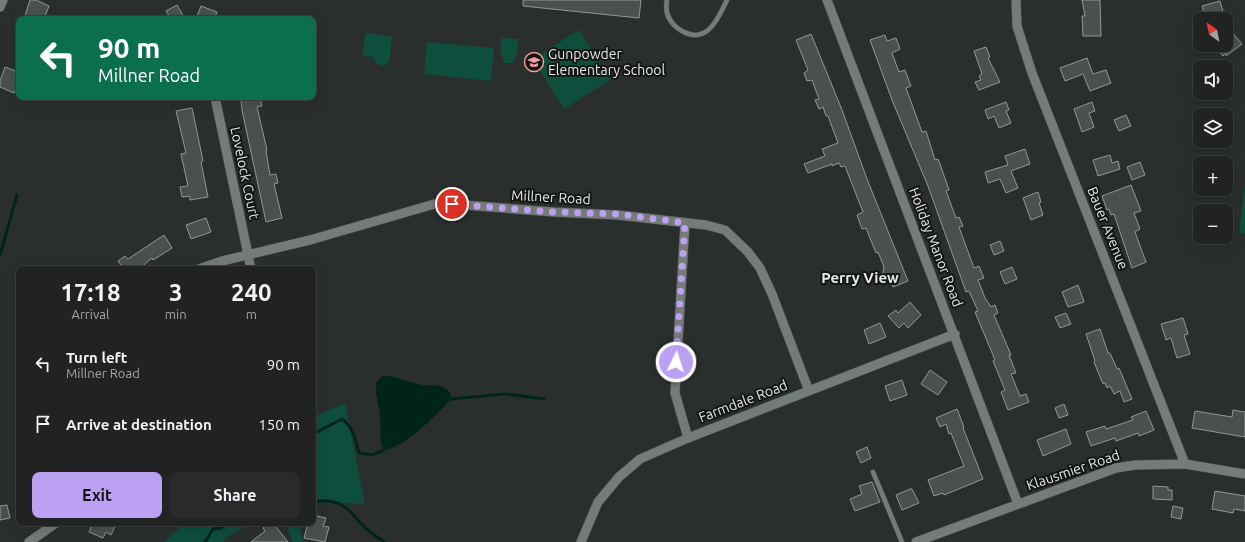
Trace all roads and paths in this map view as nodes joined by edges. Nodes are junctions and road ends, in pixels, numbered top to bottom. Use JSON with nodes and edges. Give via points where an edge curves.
{"nodes":[{"id":1,"x":3,"y":0,"type":"edge"},
{"id":2,"x":667,"y":0,"type":"edge"},
{"id":3,"x":727,"y":0,"type":"edge"},
{"id":4,"x":827,"y":0,"type":"edge"},
{"id":5,"x":1016,"y":0,"type":"edge"},
{"id":6,"x":0,"y":8,"type":"edge"},
{"id":7,"x":216,"y":100,"type":"edge"},
{"id":8,"x":685,"y":223,"type":"junction"},
{"id":9,"x":248,"y":254,"type":"junction"},
{"id":10,"x":209,"y":266,"type":"edge"},
{"id":11,"x":250,"y":266,"type":"edge"},
{"id":12,"x":955,"y":334,"type":"junction"},
{"id":13,"x":808,"y":391,"type":"junction"},
{"id":14,"x":688,"y":438,"type":"junction"},
{"id":15,"x":1185,"y":464,"type":"junction"},
{"id":16,"x":874,"y":472,"type":"dead end"},
{"id":17,"x":1245,"y":474,"type":"edge"},
{"id":18,"x":1018,"y":504,"type":"junction"},
{"id":19,"x":52,"y":526,"type":"edge"},
{"id":20,"x":29,"y":542,"type":"edge"},
{"id":21,"x":581,"y":542,"type":"edge"},
{"id":22,"x":902,"y":542,"type":"edge"},
{"id":23,"x":916,"y":542,"type":"edge"}],
"edges":[{"from":1,"to":6,"type":"street"},
{"from":2,"to":3,"type":"lane","via":[[666,9],[676,27],[694,34],[701,34],[708,29]]},
{"from":4,"to":12,"type":"street","name":"Holiday Manor Road"},
{"from":5,"to":15,"type":"street","name":"Bauer Avenue","via":[[1017,26],[1032,73]]},
{"from":7,"to":9,"type":"street","name":"Lovelock Court"},
{"from":8,"to":9,"type":"street","name":"Millner Road","via":[[618,214],[438,203],[310,240]]},
{"from":8,"to":13,"type":"street","name":"Millner Road","via":[[725,230],[748,252],[760,268]]},
{"from":8,"to":14,"type":"street","via":[[675,393]]},
{"from":9,"to":10,"type":"street","name":"Millner Road"},
{"from":9,"to":11,"type":"street","name":"Lovelock Court"},
{"from":12,"to":13,"type":"street","name":"Farmdale Road"},
{"from":12,"to":18,"type":"street","name":"Holiday Manor Road"},
{"from":13,"to":14,"type":"street","name":"Farmdale Road"},
{"from":14,"to":21,"type":"street","name":"Farmdale Road","via":[[640,459],[619,477],[598,502]]},
{"from":15,"to":17,"type":"street","name":"Klausmier Road"},
{"from":15,"to":18,"type":"street","name":"Klausmier Road","via":[[1116,468]]},
{"from":16,"to":22,"type":"lane"},
{"from":18,"to":23,"type":"street","name":"Klausmier Road"},
{"from":19,"to":20,"type":"street"}]}
